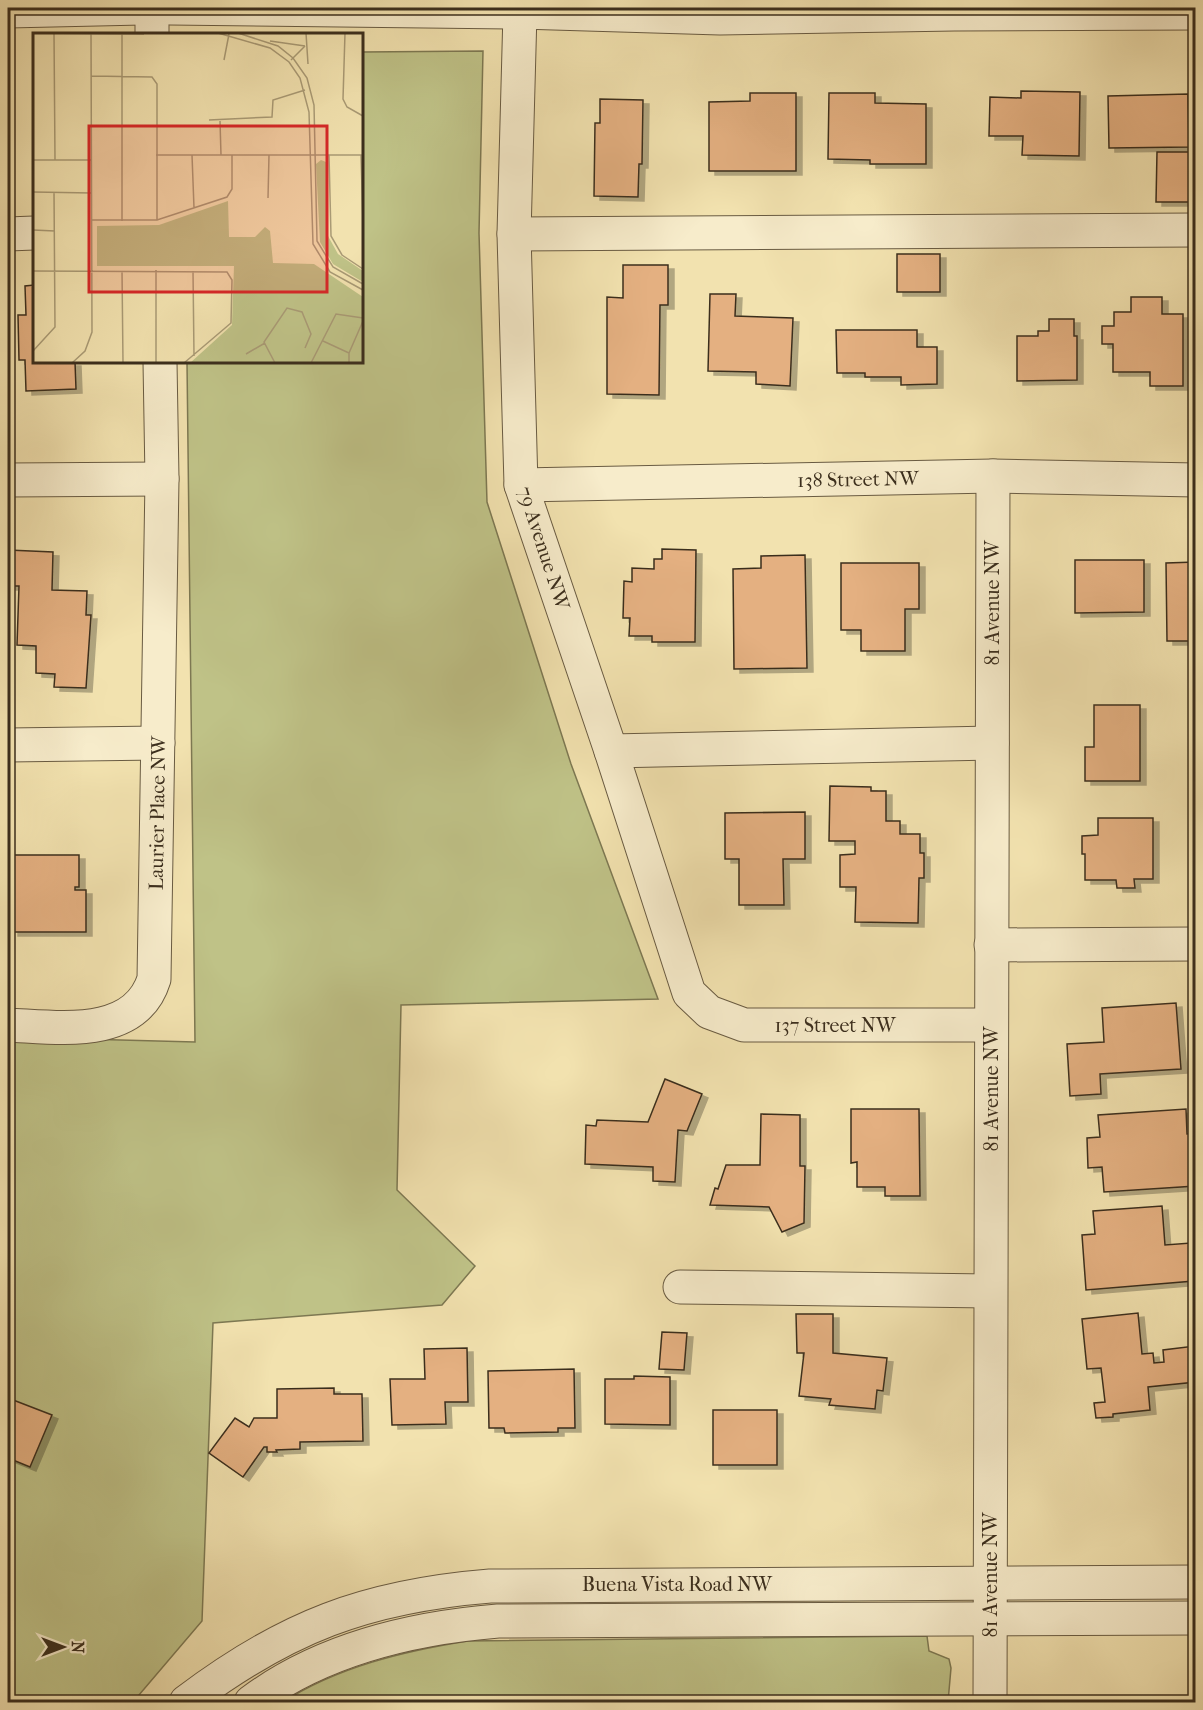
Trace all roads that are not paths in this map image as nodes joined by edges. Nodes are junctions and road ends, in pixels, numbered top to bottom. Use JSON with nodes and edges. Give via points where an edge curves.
{"nodes":[{"id":1,"x":142,"y":8,"type":"edge"},
{"id":2,"x":152,"y":8,"type":"edge"},
{"id":3,"x":170,"y":8,"type":"edge"},
{"id":4,"x":954,"y":10,"type":"edge"},
{"id":5,"x":8,"y":11,"type":"edge"},
{"id":6,"x":520,"y":12,"type":"junction"},
{"id":7,"x":721,"y":13,"type":"edge"},
{"id":8,"x":1196,"y":13,"type":"edge"},
{"id":9,"x":152,"y":33,"type":"edge"},
{"id":10,"x":1196,"y":230,"type":"edge"},
{"id":11,"x":33,"y":233,"type":"edge"},
{"id":12,"x":8,"y":234,"type":"edge"},
{"id":13,"x":514,"y":234,"type":"junction"},
{"id":14,"x":160,"y":363,"type":"edge"},
{"id":15,"x":993,"y":476,"type":"junction"},
{"id":16,"x":162,"y":479,"type":"junction"},
{"id":17,"x":8,"y":480,"type":"edge"},
{"id":18,"x":1196,"y":480,"type":"edge"},
{"id":19,"x":521,"y":485,"type":"junction"},
{"id":20,"x":158,"y":743,"type":"junction"},
{"id":21,"x":992,"y":743,"type":"junction"},
{"id":22,"x":8,"y":745,"type":"edge"},
{"id":23,"x":611,"y":751,"type":"junction"},
{"id":24,"x":991,"y":945,"type":"junction"},
{"id":25,"x":1196,"y":945,"type":"edge"},
{"id":26,"x":689,"y":993,"type":"joint"},
{"id":27,"x":8,"y":1025,"type":"edge"},
{"id":28,"x":991,"y":1025,"type":"junction"},
{"id":29,"x":680,"y":1287,"type":"dead end"},
{"id":30,"x":990,"y":1291,"type":"junction"},
{"id":31,"x":990,"y":1581,"type":"junction"},
{"id":32,"x":1196,"y":1582,"type":"edge"},
{"id":33,"x":1196,"y":1618,"type":"edge"},
{"id":34,"x":990,"y":1619,"type":"junction"},
{"id":35,"x":186,"y":1702,"type":"edge"},
{"id":36,"x":251,"y":1702,"type":"edge"},
{"id":37,"x":990,"y":1702,"type":"edge"}],
"edges":[{"from":1,"to":5,"type":"street"},
{"from":2,"to":9,"type":"street"},
{"from":3,"to":6,"type":"street"},
{"from":4,"to":7,"type":"street"},
{"from":4,"to":8,"type":"street"},
{"from":6,"to":7,"type":"street"},
{"from":6,"to":13,"type":"street","name":"79 Avenue NW"},
{"from":10,"to":13,"type":"street"},
{"from":11,"to":12,"type":"street"},
{"from":13,"to":19,"type":"street","name":"79 Avenue NW"},
{"from":14,"to":16,"type":"street","name":"Laurier Place NW"},
{"from":15,"to":18,"type":"street","name":"138 Street NW"},
{"from":15,"to":19,"type":"street","name":"138 Street NW"},
{"from":15,"to":21,"type":"street","name":"81 Avenue NW"},
{"from":16,"to":17,"type":"street"},
{"from":16,"to":20,"type":"street","name":"Laurier Place NW"},
{"from":19,"to":23,"type":"street","name":"79 Avenue NW"},
{"from":20,"to":22,"type":"street"},
{"from":20,"to":27,"type":"street","name":"Laurier Place NW","via":[[154,979],[150,994],[123,1016],[87,1028]]},
{"from":21,"to":23,"type":"street"},
{"from":21,"to":24,"type":"street","name":"81 Avenue NW"},
{"from":23,"to":26,"type":"street","name":"79 Avenue NW"},
{"from":24,"to":25,"type":"street"},
{"from":24,"to":28,"type":"street","name":"81 Avenue NW"},
{"from":26,"to":28,"type":"street","name":"137 Street NW","via":[[709,1012],[744,1025]]},
{"from":28,"to":30,"type":"street","name":"81 Avenue NW"},
{"from":29,"to":30,"type":"street"},
{"from":30,"to":31,"type":"street","name":"81 Avenue NW"},
{"from":31,"to":32,"type":"street","name":"Buena Vista Road NW"},
{"from":31,"to":34,"type":"street","name":"81 Avenue NW"},
{"from":31,"to":35,"type":"street","name":"Buena Vista Road NW","via":[[490,1586],[443,1590],[351,1610],[308,1627],[249,1658]]},
{"from":33,"to":34,"type":"street","name":"Buena Vista Road NW"},
{"from":34,"to":36,"type":"street","name":"Buena Vista Road NW","via":[[498,1621],[455,1625],[413,1632],[341,1654]]},
{"from":34,"to":37,"type":"street","name":"81 Avenue NW"}]}
